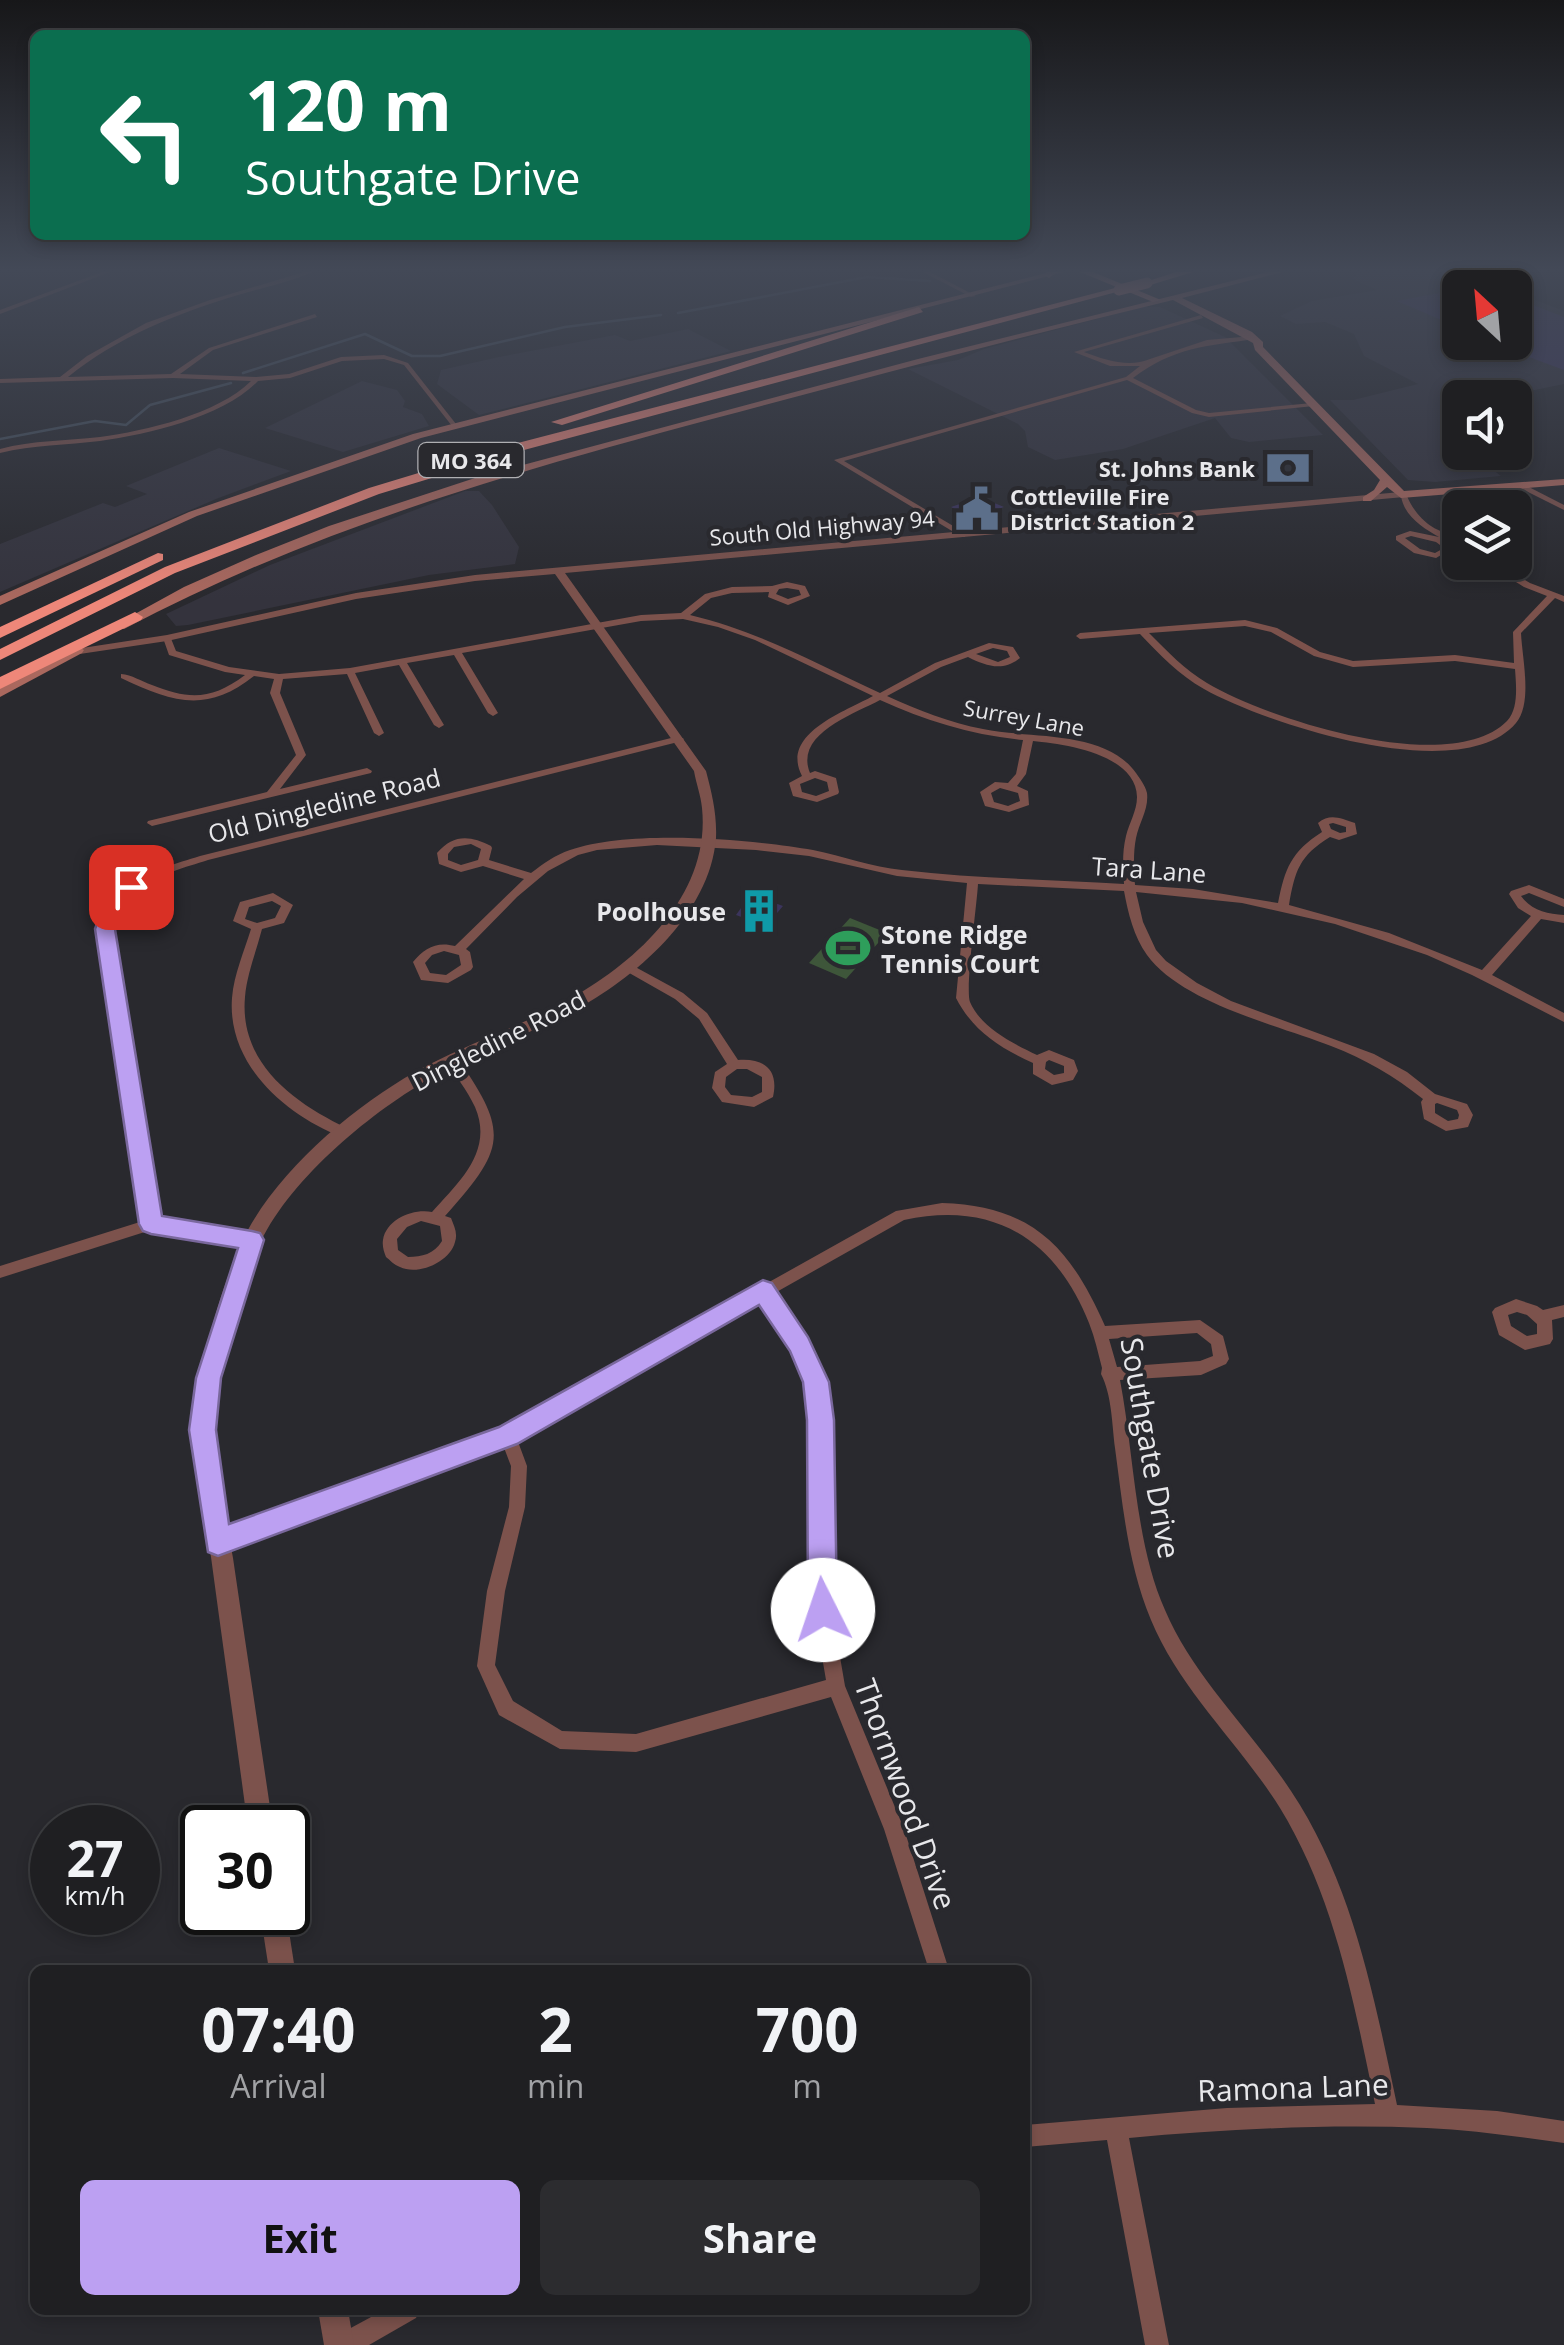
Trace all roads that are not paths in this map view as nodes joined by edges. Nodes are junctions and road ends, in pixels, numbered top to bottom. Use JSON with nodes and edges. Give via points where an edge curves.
{"nodes":[{"id":1,"x":254,"y":381,"type":"edge"},
{"id":2,"x":421,"y":381,"type":"edge"},
{"id":3,"x":630,"y":381,"type":"edge"},
{"id":4,"x":690,"y":381,"type":"edge"},
{"id":5,"x":716,"y":381,"type":"edge"},
{"id":6,"x":769,"y":381,"type":"edge"},
{"id":7,"x":810,"y":381,"type":"edge"},
{"id":8,"x":841,"y":381,"type":"edge"},
{"id":9,"x":1116,"y":381,"type":"edge"},
{"id":10,"x":1135,"y":381,"type":"edge"},
{"id":11,"x":1290,"y":381,"type":"edge"},
{"id":12,"x":1312,"y":405,"type":"junction"},
{"id":13,"x":454,"y":425,"type":"junction"},
{"id":14,"x":534,"y":430,"type":"junction"},
{"id":15,"x":588,"y":447,"type":"junction"},
{"id":16,"x":0,"y":452,"type":"edge"},
{"id":17,"x":1385,"y":480,"type":"junction"},
{"id":18,"x":1564,"y":482,"type":"edge"},
{"id":19,"x":1523,"y":486,"type":"junction"},
{"id":20,"x":1440,"y":492,"type":"junction"},
{"id":21,"x":322,"y":493,"type":"dead end"},
{"id":22,"x":1402,"y":497,"type":"junction"},
{"id":23,"x":1366,"y":498,"type":"junction"},
{"id":24,"x":1564,"y":508,"type":"edge"},
{"id":25,"x":1442,"y":533,"type":"edge"},
{"id":26,"x":962,"y":534,"type":"junction"},
{"id":27,"x":1453,"y":540,"type":"edge"},
{"id":28,"x":181,"y":547,"type":"dead end"},
{"id":29,"x":558,"y":571,"type":"junction"},
{"id":30,"x":1528,"y":580,"type":"edge"},
{"id":31,"x":774,"y":589,"type":"dead end"},
{"id":32,"x":1559,"y":597,"type":"edge"},
{"id":33,"x":0,"y":601,"type":"edge"},
{"id":34,"x":683,"y":616,"type":"junction"},
{"id":35,"x":134,"y":618,"type":"junction"},
{"id":36,"x":596,"y":628,"type":"junction"},
{"id":37,"x":1142,"y":630,"type":"junction"},
{"id":38,"x":0,"y":633,"type":"edge"},
{"id":39,"x":1080,"y":636,"type":"dead end"},
{"id":40,"x":166,"y":638,"type":"junction"},
{"id":41,"x":149,"y":640,"type":"junction"},
{"id":42,"x":73,"y":652,"type":"junction"},
{"id":43,"x":458,"y":654,"type":"junction"},
{"id":44,"x":968,"y":654,"type":"dead end"},
{"id":45,"x":0,"y":655,"type":"edge"},
{"id":46,"x":402,"y":662,"type":"junction"},
{"id":47,"x":1516,"y":666,"type":"junction"},
{"id":48,"x":350,"y":671,"type":"junction"},
{"id":49,"x":253,"y":673,"type":"junction"},
{"id":50,"x":124,"y":676,"type":"dead end"},
{"id":51,"x":280,"y":677,"type":"junction"},
{"id":52,"x":0,"y":684,"type":"edge"},
{"id":53,"x":0,"y":693,"type":"edge"},
{"id":54,"x":882,"y":698,"type":"junction"},
{"id":55,"x":493,"y":713,"type":"dead end"},
{"id":56,"x":439,"y":725,"type":"dead end"},
{"id":57,"x":380,"y":733,"type":"dead end"},
{"id":58,"x":679,"y":739,"type":"junction"},
{"id":59,"x":1028,"y":739,"type":"junction"},
{"id":60,"x":367,"y":771,"type":"dead end"},
{"id":61,"x":806,"y":775,"type":"dead end"},
{"id":62,"x":1012,"y":785,"type":"dead end"},
{"id":63,"x":270,"y":795,"type":"junction"},
{"id":64,"x":152,"y":823,"type":"dead end"},
{"id":65,"x":1328,"y":833,"type":"dead end"},
{"id":66,"x":710,"y":846,"type":"junction"},
{"id":67,"x":482,"y":862,"type":"dead end"},
{"id":68,"x":534,"y":878,"type":"junction"},
{"id":69,"x":972,"y":882,"type":"junction"},
{"id":70,"x":1132,"y":890,"type":"junction"},
{"id":71,"x":1564,"y":903,"type":"edge"},
{"id":72,"x":1283,"y":906,"type":"junction"},
{"id":73,"x":1539,"y":914,"type":"junction"},
{"id":74,"x":1564,"y":919,"type":"edge"},
{"id":75,"x":257,"y":928,"type":"dead end"},
{"id":76,"x":459,"y":948,"type":"dead end"},
{"id":77,"x":628,"y":966,"type":"junction"},
{"id":78,"x":1485,"y":975,"type":"junction"},
{"id":79,"x":1564,"y":1018,"type":"edge"},
{"id":80,"x":451,"y":1059,"type":"junction"},
{"id":81,"x":1039,"y":1061,"type":"dead end"},
{"id":82,"x":734,"y":1065,"type":"dead end"},
{"id":83,"x":1432,"y":1099,"type":"dead end"},
{"id":84,"x":342,"y":1132,"type":"junction"},
{"id":85,"x":436,"y":1217,"type":"dead end"},
{"id":86,"x":151,"y":1224,"type":"junction"},
{"id":87,"x":252,"y":1240,"type":"junction"},
{"id":88,"x":0,"y":1272,"type":"edge"},
{"id":89,"x":763,"y":1291,"type":"junction"},
{"id":90,"x":1564,"y":1310,"type":"edge"},
{"id":91,"x":1541,"y":1317,"type":"dead end"},
{"id":92,"x":1104,"y":1333,"type":"junction"},
{"id":93,"x":1110,"y":1374,"type":"junction"},
{"id":94,"x":508,"y":1436,"type":"junction"},
{"id":95,"x":218,"y":1542,"type":"junction"},
{"id":96,"x":836,"y":1686,"type":"junction"},
{"id":97,"x":257,"y":1805,"type":"edge"},
{"id":98,"x":277,"y":1935,"type":"edge"},
{"id":99,"x":281,"y":1965,"type":"edge"},
{"id":100,"x":936,"y":1965,"type":"edge"},
{"id":101,"x":1388,"y":2114,"type":"junction"},
{"id":102,"x":1116,"y":2128,"type":"junction"},
{"id":103,"x":1564,"y":2132,"type":"edge"},
{"id":104,"x":1030,"y":2136,"type":"edge"},
{"id":105,"x":334,"y":2315,"type":"edge"},
{"id":106,"x":399,"y":2315,"type":"edge"},
{"id":107,"x":342,"y":2345,"type":"edge"},
{"id":108,"x":1157,"y":2345,"type":"edge"}],
"edges":[{"from":1,"to":16,"type":"street","via":[[216,405],[135,432]]},
{"from":2,"to":13,"type":"street"},
{"from":3,"to":13,"type":"main road"},
{"from":4,"to":14,"type":"highway"},
{"from":5,"to":14,"type":"highway","number":"MO 364"},
{"from":6,"to":45,"type":"highway","number":"MO 364","via":[[374,491],[188,563]]},
{"from":7,"to":15,"type":"highway"},
{"from":8,"to":15,"type":"main road"},
{"from":9,"to":26,"type":"street","via":[[838,460]]},
{"from":10,"to":12,"type":"street","via":[[1210,415]]},
{"from":11,"to":12,"type":"main road"},
{"from":12,"to":17,"type":"main road"},
{"from":13,"to":33,"type":"main road","via":[[206,509]]},
{"from":14,"to":21,"type":"highway","number":"MO 364"},
{"from":15,"to":35,"type":"main road","via":[[368,515]]},
{"from":17,"to":20,"type":"main road"},
{"from":17,"to":22,"type":"main road"},
{"from":17,"to":23,"type":"main road"},
{"from":18,"to":19,"type":"main road","name":"South Old Highway 94"},
{"from":19,"to":20,"type":"main road","name":"South Old Highway 94"},
{"from":19,"to":24,"type":"street"},
{"from":20,"to":22,"type":"main road","name":"South Old Highway 94"},
{"from":22,"to":23,"type":"street","name":"South Old Highway 94"},
{"from":22,"to":25,"type":"street","via":[[1406,508]]},
{"from":23,"to":26,"type":"street","name":"South Old Highway 94"},
{"from":26,"to":29,"type":"street","name":"South Old Highway 94"},
{"from":27,"to":27,"type":"street","via":[[1416,533],[1400,538],[1436,556]]},
{"from":28,"to":38,"type":"highway"},
{"from":29,"to":36,"type":"street","name":"Dingledine Road"},
{"from":29,"to":40,"type":"street","name":"South Old Highway 94","via":[[383,592]]},
{"from":30,"to":32,"type":"street"},
{"from":31,"to":34,"type":"street","via":[[708,596]]},
{"from":32,"to":47,"type":"street","via":[[1517,632]]},
{"from":34,"to":36,"type":"street"},
{"from":34,"to":54,"type":"street","name":"Surrey Lane","via":[[723,625]]},
{"from":35,"to":41,"type":"street","via":[[136,631]]},
{"from":35,"to":42,"type":"main road"},
{"from":35,"to":52,"type":"highway"},
{"from":36,"to":43,"type":"street"},
{"from":36,"to":58,"type":"street","name":"Dingledine Road"},
{"from":37,"to":39,"type":"street"},
{"from":37,"to":47,"type":"street","via":[[1244,622],[1353,664],[1455,658]]},
{"from":37,"to":47,"type":"street","via":[[1180,668],[1244,707],[1328,734],[1397,745],[1450,746],[1499,734],[1514,720],[1522,698]]},
{"from":40,"to":41,"type":"street","name":"South Old Highway 94"},
{"from":40,"to":49,"type":"street","via":[[172,653],[188,661]]},
{"from":41,"to":42,"type":"street","name":"South Old Highway 94"},
{"from":42,"to":53,"type":"main road"},
{"from":43,"to":46,"type":"street"},
{"from":43,"to":55,"type":"street"},
{"from":44,"to":54,"type":"street"},
{"from":46,"to":48,"type":"street"},
{"from":46,"to":56,"type":"street"},
{"from":48,"to":51,"type":"street"},
{"from":48,"to":57,"type":"street"},
{"from":49,"to":50,"type":"street","via":[[232,692],[203,700]]},
{"from":49,"to":51,"type":"street"},
{"from":51,"to":63,"type":"street","via":[[275,693],[301,756]]},
{"from":54,"to":59,"type":"street","name":"Surrey Lane","via":[[950,724]]},
{"from":54,"to":61,"type":"street","via":[[808,739],[800,752]]},
{"from":58,"to":66,"type":"street","name":"Dingledine Road","via":[[712,802]]},
{"from":58,"to":86,"type":"street","name":"Old Dingledine Road","via":[[204,858],[131,887],[112,907],[105,929]]},
{"from":59,"to":62,"type":"street"},
{"from":59,"to":70,"type":"street","name":"Surrey Lane","via":[[1090,748],[1127,769],[1140,785],[1143,800],[1130,839]]},
{"from":60,"to":63,"type":"street"},
{"from":63,"to":64,"type":"street"},
{"from":65,"to":72,"type":"street","via":[[1293,860]]},
{"from":66,"to":68,"type":"street","name":"Tara Lane","via":[[599,845],[570,853]]},
{"from":66,"to":69,"type":"street","name":"Tara Lane","via":[[804,852]]},
{"from":66,"to":77,"type":"street","name":"Dingledine Road","via":[[696,888],[674,922]]},
{"from":67,"to":68,"type":"street"},
{"from":68,"to":76,"type":"street","name":"Tara Lane"},
{"from":69,"to":70,"type":"street","name":"Tara Lane"},
{"from":69,"to":81,"type":"street","via":[[962,998],[987,1030]]},
{"from":70,"to":72,"type":"street","name":"Tara Lane"},
{"from":70,"to":83,"type":"street","via":[[1144,941],[1176,974],[1250,1013],[1376,1060]]},
{"from":71,"to":73,"type":"street","via":[[1518,891],[1518,902]]},
{"from":72,"to":78,"type":"street","name":"Tara Lane","via":[[1389,936]]},
{"from":73,"to":74,"type":"street"},
{"from":73,"to":78,"type":"street"},
{"from":75,"to":84,"type":"street","via":[[237,1006],[250,1052],[267,1084]]},
{"from":77,"to":80,"type":"street","name":"Dingledine Road","via":[[570,1006]]},
{"from":77,"to":82,"type":"street","via":[[703,1016]]},
{"from":78,"to":79,"type":"street","name":"Tara Lane"},
{"from":80,"to":84,"type":"street","name":"Dingledine Road"},
{"from":80,"to":85,"type":"street","via":[[480,1098],[487,1150],[477,1172]]},
{"from":84,"to":87,"type":"street","name":"Dingledine Road"},
{"from":86,"to":87,"type":"street"},
{"from":86,"to":88,"type":"street"},
{"from":87,"to":95,"type":"street","name":"Dingledine Road","via":[[208,1378],[202,1430]]},
{"from":89,"to":92,"type":"street","name":"Southgate Drive","via":[[900,1215],[959,1208],[1002,1217],[1041,1240],[1079,1286]]},
{"from":89,"to":94,"type":"street","name":"Southgate Drive"},
{"from":89,"to":96,"type":"street","name":"Thornwood Drive","via":[[816,1382],[820,1575]]},
{"from":90,"to":91,"type":"street"},
{"from":92,"to":93,"type":"street","name":"Southgate Drive"},
{"from":92,"to":93,"type":"street","via":[[1200,1326],[1218,1341],[1221,1359],[1201,1368]]},
{"from":93,"to":101,"type":"street","name":"Southgate Drive","via":[[1148,1589],[1176,1647],[1299,1822],[1322,1869],[1342,1920]]},
{"from":94,"to":95,"type":"street","name":"Southgate Drive"},
{"from":94,"to":96,"type":"street","via":[[519,1466],[517,1507],[486,1666],[506,1708],[560,1740],[636,1743]]},
{"from":95,"to":97,"type":"street","name":"Dingledine Road"},
{"from":96,"to":100,"type":"street","name":"Thornwood Drive","via":[[894,1829]]},
{"from":98,"to":99,"type":"street"},
{"from":101,"to":102,"type":"street","name":"Ramona Lane"},
{"from":101,"to":103,"type":"street","name":"Ramona Lane","via":[[1490,2119]]},
{"from":102,"to":104,"type":"street","name":"Ramona Lane"},
{"from":102,"to":108,"type":"street"},
{"from":105,"to":107,"type":"street"},
{"from":106,"to":107,"type":"street"}]}
